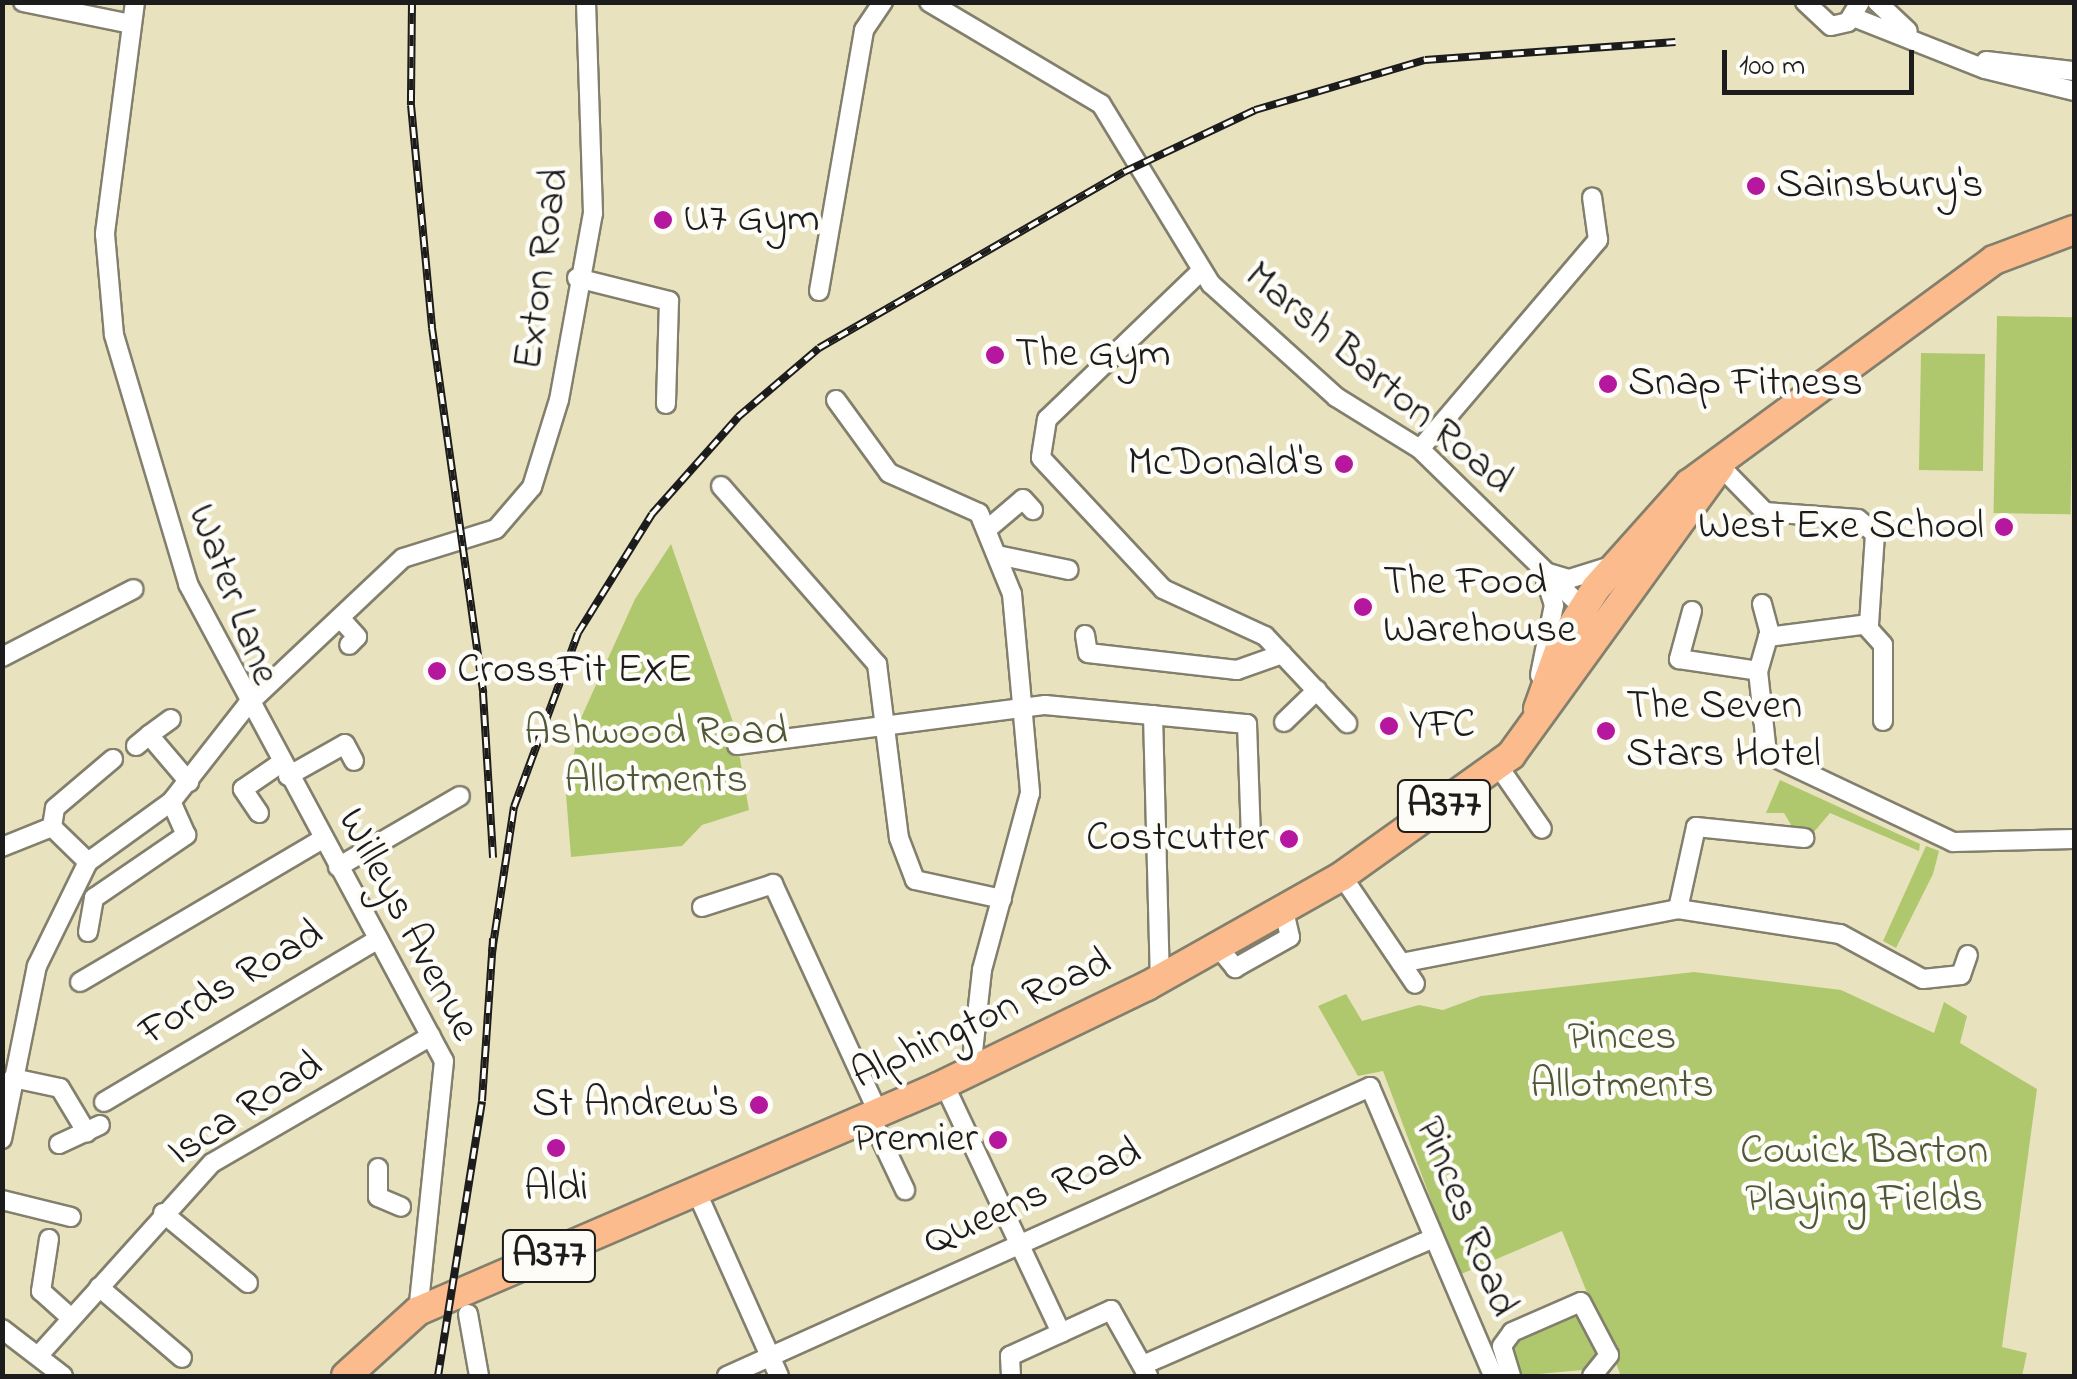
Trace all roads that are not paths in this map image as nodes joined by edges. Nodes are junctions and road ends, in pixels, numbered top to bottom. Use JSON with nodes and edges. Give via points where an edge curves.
{"nodes":[{"id":1,"x":22,"y":2,"type":"edge"},
{"id":2,"x":135,"y":2,"type":"edge"},
{"id":3,"x":586,"y":2,"type":"edge"},
{"id":4,"x":884,"y":2,"type":"edge"},
{"id":5,"x":929,"y":2,"type":"edge"},
{"id":6,"x":1805,"y":2,"type":"edge"},
{"id":7,"x":1877,"y":2,"type":"edge"},
{"id":8,"x":1857,"y":10,"type":"edge"},
{"id":9,"x":132,"y":24,"type":"junction"},
{"id":10,"x":1920,"y":41,"type":"junction"},
{"id":11,"x":1965,"y":60,"type":"junction"},
{"id":12,"x":2074,"y":71,"type":"edge"},
{"id":13,"x":2074,"y":91,"type":"edge"},
{"id":14,"x":1592,"y":197,"type":"dead end"},
{"id":15,"x":2074,"y":220,"type":"edge"},
{"id":16,"x":2074,"y":230,"type":"edge"},
{"id":17,"x":2036,"y":240,"type":"junction"},
{"id":18,"x":2074,"y":248,"type":"edge"},
{"id":19,"x":1200,"y":272,"type":"junction"},
{"id":20,"x":1978,"y":275,"type":"junction"},
{"id":21,"x":577,"y":278,"type":"junction"},
{"id":22,"x":819,"y":292,"type":"dead end"},
{"id":23,"x":836,"y":400,"type":"dead end"},
{"id":24,"x":666,"y":404,"type":"dead end"},
{"id":25,"x":1420,"y":448,"type":"junction"},
{"id":26,"x":1720,"y":466,"type":"junction"},
{"id":27,"x":721,"y":486,"type":"dead end"},
{"id":28,"x":1034,"y":510,"type":"dead end"},
{"id":29,"x":990,"y":527,"type":"junction"},
{"id":30,"x":1002,"y":556,"type":"junction"},
{"id":31,"x":1535,"y":564,"type":"junction"},
{"id":32,"x":1070,"y":570,"type":"dead end"},
{"id":33,"x":1623,"y":572,"type":"junction"},
{"id":34,"x":134,"y":589,"type":"dead end"},
{"id":35,"x":1762,"y":604,"type":"dead end"},
{"id":36,"x":1585,"y":610,"type":"junction"},
{"id":37,"x":1692,"y":611,"type":"dead end"},
{"id":38,"x":342,"y":619,"type":"junction"},
{"id":39,"x":1866,"y":627,"type":"junction"},
{"id":40,"x":1770,"y":633,"type":"junction"},
{"id":41,"x":1085,"y":635,"type":"dead end"},
{"id":42,"x":349,"y":645,"type":"dead end"},
{"id":43,"x":1282,"y":654,"type":"junction"},
{"id":44,"x":2,"y":658,"type":"edge"},
{"id":45,"x":1758,"y":671,"type":"junction"},
{"id":46,"x":1317,"y":690,"type":"junction"},
{"id":47,"x":247,"y":706,"type":"junction"},
{"id":48,"x":1029,"y":706,"type":"junction"},
{"id":49,"x":1538,"y":713,"type":"junction"},
{"id":50,"x":1153,"y":715,"type":"junction"},
{"id":51,"x":171,"y":719,"type":"dead end"},
{"id":52,"x":1884,"y":721,"type":"dead end"},
{"id":53,"x":1284,"y":722,"type":"dead end"},
{"id":54,"x":1347,"y":723,"type":"dead end"},
{"id":55,"x":884,"y":724,"type":"junction"},
{"id":56,"x":336,"y":726,"type":"dead end"},
{"id":57,"x":345,"y":744,"type":"junction"},
{"id":58,"x":738,"y":745,"type":"dead end"},
{"id":59,"x":113,"y":758,"type":"dead end"},
{"id":60,"x":354,"y":761,"type":"dead end"},
{"id":61,"x":1499,"y":767,"type":"junction"},
{"id":62,"x":284,"y":770,"type":"junction"},
{"id":63,"x":189,"y":782,"type":"junction"},
{"id":64,"x":460,"y":796,"type":"dead end"},
{"id":65,"x":171,"y":802,"type":"junction"},
{"id":66,"x":258,"y":813,"type":"dead end"},
{"id":67,"x":52,"y":827,"type":"junction"},
{"id":68,"x":1542,"y":830,"type":"dead end"},
{"id":69,"x":1804,"y":838,"type":"dead end"},
{"id":70,"x":2074,"y":839,"type":"edge"},
{"id":71,"x":321,"y":840,"type":"junction"},
{"id":72,"x":1251,"y":840,"type":"dead end"},
{"id":73,"x":2,"y":846,"type":"edge"},
{"id":74,"x":88,"y":862,"type":"junction"},
{"id":75,"x":338,"y":867,"type":"junction"},
{"id":76,"x":1342,"y":876,"type":"junction"},
{"id":77,"x":1002,"y":899,"type":"junction"},
{"id":78,"x":702,"y":907,"type":"dead end"},
{"id":79,"x":1678,"y":909,"type":"junction"},
{"id":80,"x":88,"y":932,"type":"dead end"},
{"id":81,"x":378,"y":939,"type":"junction"},
{"id":82,"x":1968,"y":955,"type":"dead end"},
{"id":83,"x":1401,"y":963,"type":"junction"},
{"id":84,"x":1160,"y":978,"type":"junction"},
{"id":85,"x":80,"y":982,"type":"dead end"},
{"id":86,"x":1414,"y":984,"type":"dead end"},
{"id":87,"x":431,"y":1036,"type":"junction"},
{"id":88,"x":971,"y":1070,"type":"junction"},
{"id":89,"x":12,"y":1078,"type":"junction"},
{"id":90,"x":944,"y":1084,"type":"junction"},
{"id":91,"x":1370,"y":1088,"type":"joint"},
{"id":92,"x":104,"y":1102,"type":"dead end"},
{"id":93,"x":875,"y":1116,"type":"junction"},
{"id":94,"x":2,"y":1139,"type":"edge"},
{"id":95,"x":59,"y":1144,"type":"dead end"},
{"id":96,"x":378,"y":1168,"type":"dead end"},
{"id":97,"x":905,"y":1190,"type":"dead end"},
{"id":98,"x":698,"y":1195,"type":"junction"},
{"id":99,"x":2,"y":1200,"type":"edge"},
{"id":100,"x":415,"y":1210,"type":"junction"},
{"id":101,"x":163,"y":1213,"type":"junction"},
{"id":102,"x":71,"y":1217,"type":"dead end"},
{"id":103,"x":49,"y":1239,"type":"dead end"},
{"id":104,"x":1432,"y":1239,"type":"junction"},
{"id":105,"x":1019,"y":1243,"type":"junction"},
{"id":106,"x":248,"y":1284,"type":"dead end"},
{"id":107,"x":99,"y":1287,"type":"junction"},
{"id":108,"x":418,"y":1310,"type":"junction"},
{"id":109,"x":468,"y":1314,"type":"dead end"},
{"id":110,"x":71,"y":1318,"type":"junction"},
{"id":111,"x":2,"y":1329,"type":"edge"},
{"id":112,"x":1061,"y":1333,"type":"junction"},
{"id":113,"x":39,"y":1355,"type":"junction"},
{"id":114,"x":769,"y":1356,"type":"junction"},
{"id":115,"x":182,"y":1358,"type":"dead end"},
{"id":116,"x":1146,"y":1371,"type":"edge"},
{"id":117,"x":63,"y":1376,"type":"edge"},
{"id":118,"x":346,"y":1376,"type":"edge"},
{"id":119,"x":479,"y":1376,"type":"edge"},
{"id":120,"x":727,"y":1376,"type":"edge"},
{"id":121,"x":778,"y":1376,"type":"edge"},
{"id":122,"x":1011,"y":1376,"type":"edge"},
{"id":123,"x":1505,"y":1376,"type":"edge"},
{"id":124,"x":1592,"y":1376,"type":"edge"}],
"edges":[{"from":1,"to":9,"type":"street"},
{"from":2,"to":9,"type":"street","name":"Water Lane"},
{"from":3,"to":21,"type":"street","name":"Exton Road","via":[[596,174]]},
{"from":4,"to":22,"type":"street","via":[[864,30]]},
{"from":5,"to":19,"type":"street","name":"Marsh Barton Road","via":[[1101,104]]},
{"from":6,"to":8,"type":"street","via":[[1826,26]]},
{"from":7,"to":10,"type":"street"},
{"from":8,"to":10,"type":"street"},
{"from":9,"to":47,"type":"street","name":"Water Lane","via":[[105,234],[114,335],[168,534]]},
{"from":10,"to":11,"type":"street"},
{"from":11,"to":12,"type":"street"},
{"from":11,"to":13,"type":"street"},
{"from":14,"to":25,"type":"street","via":[[1598,240]]},
{"from":15,"to":17,"type":"street"},
{"from":16,"to":17,"type":"highway","name":"Alphington Road","number":"A377"},
{"from":17,"to":20,"type":"highway","name":"Alphington Road","number":"A377"},
{"from":18,"to":20,"type":"highway","name":"Alphington Road","number":"A377"},
{"from":19,"to":25,"type":"street","name":"Marsh Barton Road","via":[[1336,397]]},
{"from":19,"to":43,"type":"street","via":[[1047,419],[1039,450],[1048,472],[1163,589],[1245,622]]},
{"from":20,"to":26,"type":"highway","name":"Alphington Road","number":"A377"},
{"from":21,"to":24,"type":"street","via":[[669,301]]},
{"from":21,"to":38,"type":"street","name":"Exton Road","via":[[547,444],[521,506],[496,528],[417,547]]},
{"from":23,"to":29,"type":"street","via":[[889,473],[951,493]]},
{"from":25,"to":31,"type":"street","name":"Marsh Barton Road"},
{"from":26,"to":33,"type":"highway","name":"Alphington Road","number":"A377"},
{"from":26,"to":39,"type":"street","via":[[1773,516],[1870,526],[1874,613]]},
{"from":27,"to":55,"type":"street","via":[[874,661]]},
{"from":28,"to":29,"type":"street","via":[[1023,499]]},
{"from":29,"to":30,"type":"street"},
{"from":30,"to":32,"type":"street"},
{"from":30,"to":48,"type":"street"},
{"from":31,"to":33,"type":"street","via":[[1569,580]]},
{"from":31,"to":36,"type":"street","name":"Marsh Barton Road"},
{"from":31,"to":49,"type":"street","name":"Marsh Barton Road","via":[[1555,595]]},
{"from":33,"to":36,"type":"highway","name":"Alphington Road","number":"A377"},
{"from":34,"to":44,"type":"street"},
{"from":35,"to":40,"type":"street"},
{"from":36,"to":49,"type":"highway","name":"Alphington Road","number":"A377"},
{"from":37,"to":45,"type":"street","via":[[1679,660]]},
{"from":38,"to":42,"type":"street","via":[[358,636]]},
{"from":38,"to":47,"type":"street"},
{"from":39,"to":40,"type":"street"},
{"from":39,"to":52,"type":"street","via":[[1883,645]]},
{"from":40,"to":45,"type":"street"},
{"from":41,"to":43,"type":"street","via":[[1088,653],[1237,670]]},
{"from":43,"to":46,"type":"street"},
{"from":45,"to":70,"type":"street","via":[[1762,743],[1784,766],[1953,842]]},
{"from":46,"to":53,"type":"street"},
{"from":46,"to":54,"type":"street"},
{"from":47,"to":62,"type":"street","name":"Willeys Avenue"},
{"from":47,"to":63,"type":"street","name":"Water Lane"},
{"from":48,"to":50,"type":"street"},
{"from":48,"to":55,"type":"street"},
{"from":48,"to":77,"type":"street","via":[[1028,808]]},
{"from":49,"to":61,"type":"highway","name":"Alphington Road","number":"A377"},
{"from":50,"to":72,"type":"street","via":[[1248,724]]},
{"from":50,"to":84,"type":"street"},
{"from":51,"to":63,"type":"street","via":[[143,740]]},
{"from":55,"to":58,"type":"street"},
{"from":55,"to":77,"type":"street","via":[[899,838],[915,880]]},
{"from":56,"to":57,"type":"street"},
{"from":57,"to":60,"type":"street"},
{"from":57,"to":62,"type":"street"},
{"from":59,"to":67,"type":"street","via":[[56,803]]},
{"from":61,"to":68,"type":"street"},
{"from":61,"to":76,"type":"highway","name":"Alphington Road","number":"A377"},
{"from":62,"to":66,"type":"street","via":[[243,789]]},
{"from":62,"to":71,"type":"street","name":"Willeys Avenue"},
{"from":63,"to":65,"type":"street","name":"Water Lane"},
{"from":64,"to":75,"type":"street"},
{"from":65,"to":74,"type":"street","name":"Water Lane"},
{"from":65,"to":80,"type":"street","via":[[186,835],[94,898]]},
{"from":67,"to":73,"type":"street"},
{"from":67,"to":74,"type":"street"},
{"from":69,"to":79,"type":"street","via":[[1696,827]]},
{"from":71,"to":75,"type":"street","name":"Willeys Avenue"},
{"from":71,"to":85,"type":"street"},
{"from":74,"to":89,"type":"street","name":"Water Lane","via":[[51,925]]},
{"from":75,"to":81,"type":"street","name":"Willeys Avenue"},
{"from":76,"to":83,"type":"street"},
{"from":76,"to":84,"type":"highway","name":"Alphington Road","number":"A377"},
{"from":77,"to":88,"type":"street"},
{"from":78,"to":93,"type":"street","via":[[773,884]]},
{"from":79,"to":82,"type":"street","via":[[1840,934],[1923,979],[1961,975]]},
{"from":79,"to":83,"type":"street"},
{"from":81,"to":87,"type":"street","name":"Willeys Avenue"},
{"from":81,"to":92,"type":"street","name":"Fords Road","via":[[126,1097]]},
{"from":83,"to":86,"type":"street"},
{"from":84,"to":88,"type":"highway","name":"Alphington Road","number":"A377"},
{"from":87,"to":100,"type":"street","name":"Willeys Avenue","via":[[448,1077]]},
{"from":87,"to":101,"type":"street","name":"Isca Road","via":[[212,1163]]},
{"from":88,"to":90,"type":"highway","name":"Alphington Road","number":"A377"},
{"from":89,"to":94,"type":"street","name":"Water Lane"},
{"from":89,"to":95,"type":"street","via":[[60,1088],[93,1129]]},
{"from":90,"to":93,"type":"highway","name":"Alphington Road","number":"A377"},
{"from":90,"to":105,"type":"street"},
{"from":91,"to":104,"type":"street","name":"Pinces Road"},
{"from":91,"to":105,"type":"street","name":"Queens Road"},
{"from":93,"to":97,"type":"street"},
{"from":93,"to":98,"type":"highway","name":"Alphington Road","number":"A377"},
{"from":96,"to":100,"type":"street","via":[[378,1197]]},
{"from":98,"to":108,"type":"highway","name":"Alphington Road","number":"A377"},
{"from":98,"to":114,"type":"street"},
{"from":99,"to":102,"type":"street"},
{"from":100,"to":108,"type":"street","name":"Willeys Avenue","via":[[425,1261]]},
{"from":101,"to":106,"type":"street"},
{"from":101,"to":107,"type":"street","name":"Isca Road"},
{"from":103,"to":110,"type":"street","via":[[39,1284]]},
{"from":104,"to":116,"type":"street"},
{"from":104,"to":123,"type":"street","name":"Pinces Road"},
{"from":105,"to":112,"type":"street"},
{"from":105,"to":114,"type":"street","name":"Queens Road"},
{"from":107,"to":110,"type":"street","name":"Isca Road"},
{"from":107,"to":115,"type":"street"},
{"from":108,"to":118,"type":"highway","number":"A377"},
{"from":109,"to":119,"type":"street"},
{"from":110,"to":113,"type":"street","name":"Isca Road"},
{"from":111,"to":113,"type":"street"},
{"from":112,"to":116,"type":"street","via":[[1115,1312]]},
{"from":112,"to":122,"type":"street","via":[[1007,1359]]},
{"from":113,"to":117,"type":"street"},
{"from":114,"to":120,"type":"street","name":"Queens Road"},
{"from":114,"to":121,"type":"street"},
{"from":123,"to":124,"type":"street","via":[[1502,1346],[1512,1332],[1581,1302],[1609,1355]]}]}
